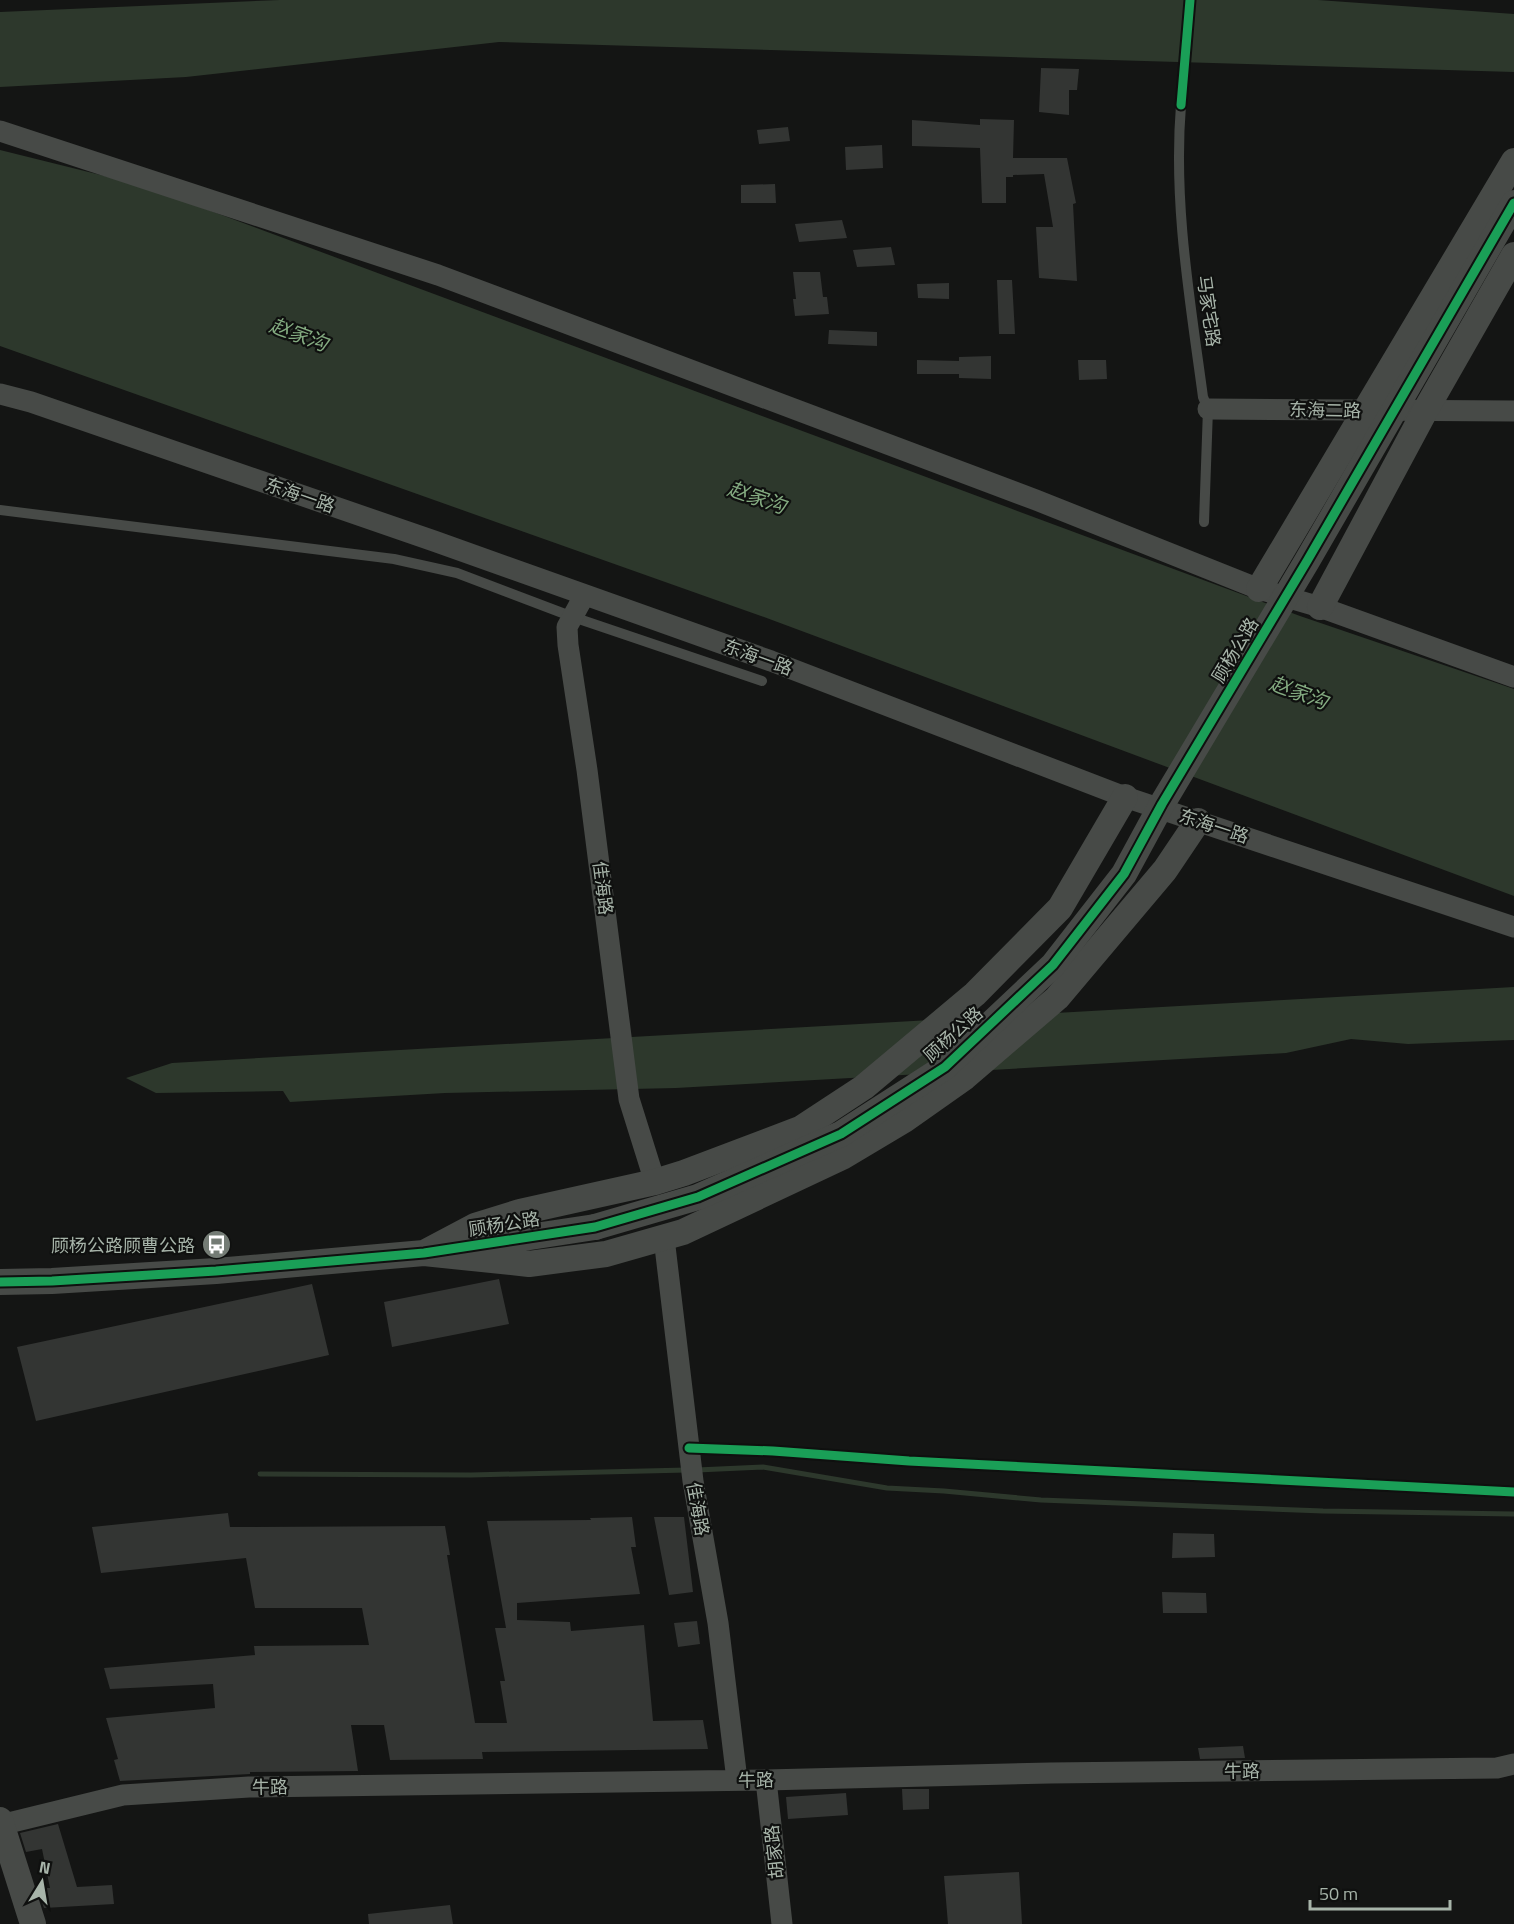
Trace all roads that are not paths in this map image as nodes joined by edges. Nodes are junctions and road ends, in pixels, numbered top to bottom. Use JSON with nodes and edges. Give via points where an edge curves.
{"nodes":[{"id":1,"x":1181,"y":105,"type":"dead end"},
{"id":2,"x":0,"y":132,"type":"edge"},
{"id":3,"x":1514,"y":161,"type":"edge"},
{"id":4,"x":1514,"y":203,"type":"edge"},
{"id":5,"x":1514,"y":255,"type":"edge"},
{"id":6,"x":0,"y":394,"type":"edge"},
{"id":7,"x":1208,"y":409,"type":"junction"},
{"id":8,"x":1365,"y":411,"type":"junction"},
{"id":9,"x":1425,"y":411,"type":"junction"},
{"id":10,"x":1514,"y":411,"type":"edge"},
{"id":11,"x":0,"y":510,"type":"edge"},
{"id":12,"x":1204,"y":522,"type":"dead end"},
{"id":13,"x":1259,"y":589,"type":"junction"},
{"id":14,"x":584,"y":596,"type":"junction"},
{"id":15,"x":1320,"y":607,"type":"junction"},
{"id":16,"x":573,"y":617,"type":"junction"},
{"id":17,"x":1514,"y":676,"type":"edge"},
{"id":18,"x":762,"y":681,"type":"dead end"},
{"id":19,"x":1125,"y":797,"type":"junction"},
{"id":20,"x":1198,"y":821,"type":"junction"},
{"id":21,"x":1514,"y":927,"type":"edge"},
{"id":22,"x":655,"y":1182,"type":"junction"},
{"id":23,"x":664,"y":1238,"type":"junction"},
{"id":24,"x":424,"y":1253,"type":"junction"},
{"id":25,"x":0,"y":1282,"type":"edge"},
{"id":26,"x":1514,"y":1764,"type":"edge"},
{"id":27,"x":737,"y":1780,"type":"junction"},
{"id":28,"x":766,"y":1780,"type":"junction"},
{"id":29,"x":1,"y":1824,"type":"edge"},
{"id":30,"x":33,"y":1924,"type":"edge"},
{"id":31,"x":782,"y":1924,"type":"edge"}],
"edges":[{"from":1,"to":7,"type":"lane","name":"马家宅路","via":[[1180,213],[1203,397]]},
{"from":2,"to":13,"type":"street","via":[[438,276],[1036,500]]},
{"from":3,"to":8,"type":"street"},
{"from":4,"to":24,"type":"street","name":"顾杨公路","bridge":true,"via":[[1124,874],[1053,965],[945,1067],[842,1134],[698,1197],[595,1227]]},
{"from":5,"to":9,"type":"street"},
{"from":6,"to":14,"type":"street","name":"东海一路"},
{"from":7,"to":8,"type":"street","name":"东海二路"},
{"from":7,"to":12,"type":"lane","name":"马家宅路"},
{"from":8,"to":9,"type":"street","name":"东海二路"},
{"from":8,"to":13,"type":"street"},
{"from":9,"to":10,"type":"street","name":"东海二路"},
{"from":9,"to":15,"type":"street"},
{"from":11,"to":16,"type":"lane","via":[[394,559],[457,573]]},
{"from":13,"to":15,"type":"street"},
{"from":14,"to":16,"type":"street","name":"佳海路"},
{"from":14,"to":19,"type":"street","name":"东海一路","via":[[771,661]]},
{"from":15,"to":17,"type":"street"},
{"from":16,"to":18,"type":"lane"},
{"from":16,"to":22,"type":"street","name":"佳海路","via":[[567,627],[568,645],[629,1099]]},
{"from":19,"to":20,"type":"street","name":"东海一路"},
{"from":19,"to":22,"type":"street","via":[[1060,908],[975,994],[864,1088],[800,1129]]},
{"from":20,"to":21,"type":"street","name":"东海一路"},
{"from":20,"to":23,"type":"street","via":[[1165,870],[1057,998],[965,1077],[842,1157]]},
{"from":22,"to":24,"type":"street","via":[[520,1212],[475,1226]]},
{"from":23,"to":24,"type":"street","via":[[606,1254],[529,1264]]},
{"from":23,"to":27,"type":"street","name":"佳海路","via":[[693,1481],[718,1623]]},
{"from":24,"to":25,"type":"street","name":"顾杨公路","via":[[216,1271]]},
{"from":26,"to":28,"type":"street","name":"牛路","via":[[1497,1768]]},
{"from":27,"to":28,"type":"street","name":"牛路"},
{"from":27,"to":29,"type":"street","name":"牛路","via":[[261,1787],[123,1795]]},
{"from":28,"to":31,"type":"street","name":"胡家路"},
{"from":29,"to":30,"type":"street"}]}
